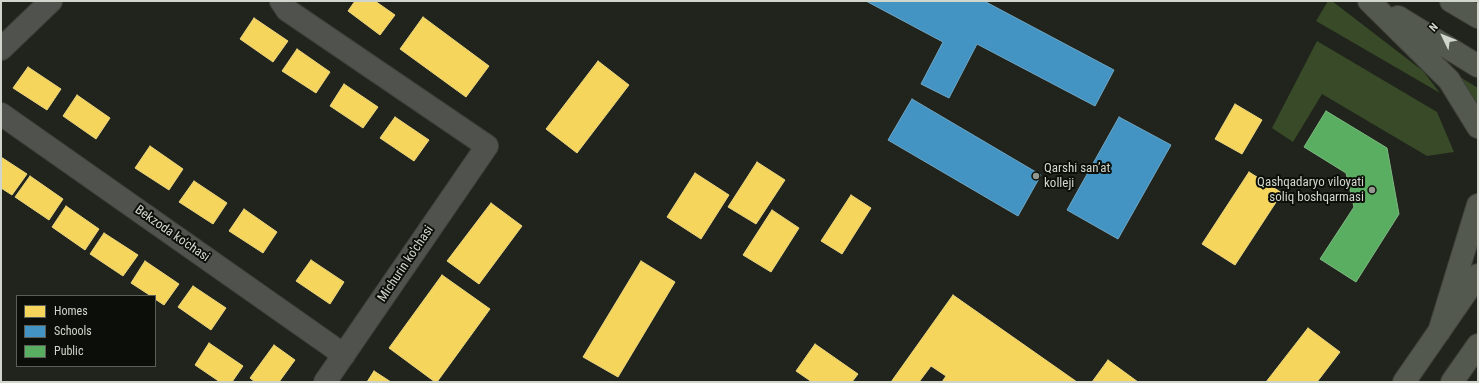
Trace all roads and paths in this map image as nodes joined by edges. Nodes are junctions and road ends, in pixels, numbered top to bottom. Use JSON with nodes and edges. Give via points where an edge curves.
{"nodes":[{"id":1,"x":51,"y":1,"type":"edge"},
{"id":2,"x":281,"y":1,"type":"edge"},
{"id":3,"x":1370,"y":1,"type":"edge"},
{"id":4,"x":1451,"y":1,"type":"edge"},
{"id":5,"x":1478,"y":17,"type":"edge"},
{"id":6,"x":1,"y":49,"type":"edge"},
{"id":7,"x":1478,"y":66,"type":"edge"},
{"id":8,"x":1,"y":114,"type":"edge"},
{"id":9,"x":1478,"y":127,"type":"edge"},
{"id":10,"x":1478,"y":205,"type":"edge"},
{"id":11,"x":1478,"y":275,"type":"edge"},
{"id":12,"x":1439,"y":332,"type":"junction"},
{"id":13,"x":1478,"y":345,"type":"edge"},
{"id":14,"x":344,"y":355,"type":"junction"},
{"id":15,"x":325,"y":382,"type":"edge"},
{"id":16,"x":1404,"y":382,"type":"edge"},
{"id":17,"x":1452,"y":382,"type":"edge"}],
"edges":[{"from":1,"to":6,"type":"street"},
{"from":2,"to":14,"type":"street","name":"Michurin ko'chasi","via":[[287,10],[487,146]]},
{"from":3,"to":7,"type":"main road"},
{"from":3,"to":9,"type":"main road","via":[[1449,80]]},
{"from":4,"to":5,"type":"main road"},
{"from":8,"to":14,"type":"street","name":"Bekzoda ko'chasi"},
{"from":10,"to":12,"type":"main road"},
{"from":11,"to":12,"type":"main road"},
{"from":12,"to":16,"type":"main road"},
{"from":13,"to":17,"type":"main road"},
{"from":14,"to":15,"type":"street","name":"Michurin ko'chasi"}]}
